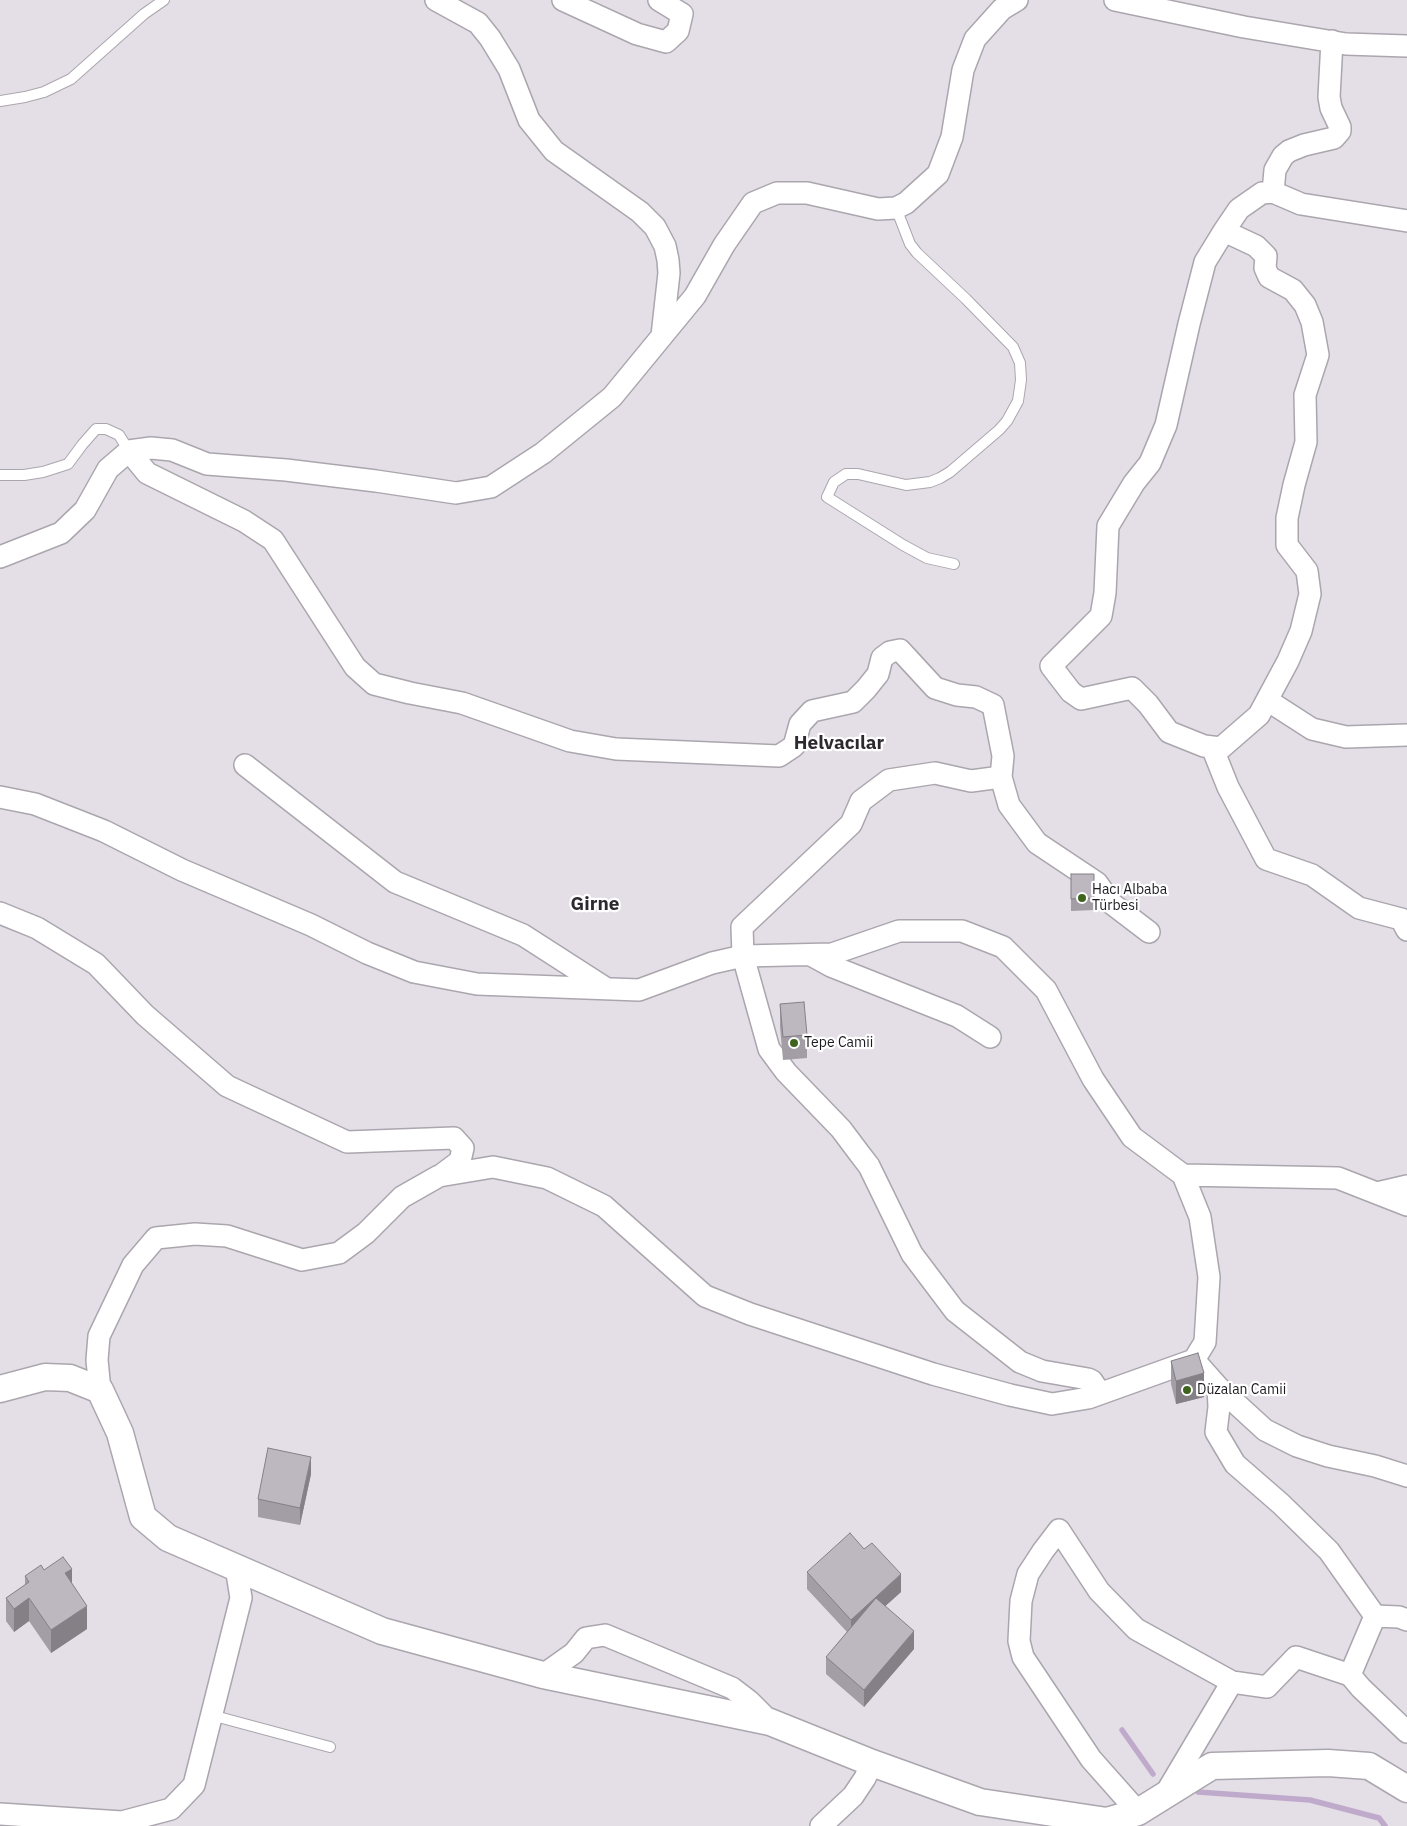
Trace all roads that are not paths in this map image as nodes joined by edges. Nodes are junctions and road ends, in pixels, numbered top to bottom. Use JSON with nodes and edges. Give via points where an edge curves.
{"nodes":[{"id":1,"x":164,"y":0,"type":"edge"},
{"id":2,"x":436,"y":0,"type":"edge"},
{"id":3,"x":563,"y":0,"type":"edge"},
{"id":4,"x":659,"y":0,"type":"edge"},
{"id":5,"x":1017,"y":0,"type":"edge"},
{"id":6,"x":1115,"y":0,"type":"edge"},
{"id":7,"x":1332,"y":42,"type":"junction"},
{"id":8,"x":1407,"y":46,"type":"edge"},
{"id":9,"x":0,"y":101,"type":"edge"},
{"id":10,"x":1273,"y":192,"type":"junction"},
{"id":11,"x":896,"y":208,"type":"junction"},
{"id":12,"x":1407,"y":221,"type":"edge"},
{"id":13,"x":1224,"y":231,"type":"junction"},
{"id":14,"x":662,"y":336,"type":"junction"},
{"id":15,"x":129,"y":451,"type":"junction"},
{"id":16,"x":0,"y":475,"type":"edge"},
{"id":17,"x":0,"y":557,"type":"edge"},
{"id":18,"x":954,"y":564,"type":"dead end"},
{"id":19,"x":1267,"y":700,"type":"junction"},
{"id":20,"x":1407,"y":735,"type":"edge"},
{"id":21,"x":1212,"y":747,"type":"junction"},
{"id":22,"x":245,"y":765,"type":"dead end"},
{"id":23,"x":1002,"y":778,"type":"junction"},
{"id":24,"x":0,"y":797,"type":"edge"},
{"id":25,"x":0,"y":913,"type":"edge"},
{"id":26,"x":1407,"y":930,"type":"edge"},
{"id":27,"x":1149,"y":932,"type":"dead end"},
{"id":28,"x":810,"y":954,"type":"junction"},
{"id":29,"x":743,"y":956,"type":"junction"},
{"id":30,"x":607,"y":989,"type":"junction"},
{"id":31,"x":990,"y":1038,"type":"dead end"},
{"id":32,"x":1183,"y":1175,"type":"junction"},
{"id":33,"x":440,"y":1176,"type":"junction"},
{"id":34,"x":1406,"y":1189,"type":"edge"},
{"id":35,"x":1194,"y":1360,"type":"junction"},
{"id":36,"x":1218,"y":1386,"type":"junction"},
{"id":37,"x":0,"y":1389,"type":"edge"},
{"id":38,"x":100,"y":1390,"type":"junction"},
{"id":39,"x":1100,"y":1393,"type":"junction"},
{"id":40,"x":1407,"y":1476,"type":"edge"},
{"id":41,"x":236,"y":1567,"type":"junction"},
{"id":42,"x":1375,"y":1616,"type":"junction"},
{"id":43,"x":1407,"y":1620,"type":"edge"},
{"id":44,"x":542,"y":1675,"type":"junction"},
{"id":45,"x":1350,"y":1675,"type":"junction"},
{"id":46,"x":1232,"y":1682,"type":"junction"},
{"id":47,"x":211,"y":1715,"type":"junction"},
{"id":48,"x":770,"y":1722,"type":"junction"},
{"id":49,"x":1407,"y":1732,"type":"edge"},
{"id":50,"x":330,"y":1747,"type":"dead end"},
{"id":51,"x":872,"y":1763,"type":"junction"},
{"id":52,"x":1407,"y":1789,"type":"edge"},
{"id":53,"x":1166,"y":1794,"type":"junction"},
{"id":54,"x":1138,"y":1812,"type":"junction"},
{"id":55,"x":0,"y":1814,"type":"edge"},
{"id":56,"x":821,"y":1826,"type":"edge"}],
"edges":[{"from":1,"to":9,"type":"lane","via":[[71,79],[44,92]]},
{"from":2,"to":14,"type":"street","via":[[478,23],[490,38],[509,69],[529,120],[554,151],[640,212],[655,227],[663,241],[669,274]]},
{"from":3,"to":4,"type":"street","via":[[637,34],[666,42],[678,31],[682,14]]},
{"from":5,"to":11,"type":"street","via":[[1002,9],[975,39],[963,70],[952,137],[938,174]]},
{"from":6,"to":7,"type":"street"},
{"from":7,"to":8,"type":"street"},
{"from":7,"to":10,"type":"street","via":[[1329,97],[1340,131],[1334,138],[1304,145],[1283,156],[1274,170]]},
{"from":10,"to":12,"type":"street","via":[[1301,204]]},
{"from":10,"to":13,"type":"street","via":[[1262,193],[1239,209]]},
{"from":11,"to":14,"type":"street","via":[[878,209],[807,193],[777,193],[753,203],[695,296]]},
{"from":11,"to":18,"type":"lane","via":[[916,253],[1013,347],[1020,363],[1018,401],[1008,421],[999,430],[940,478],[906,485],[846,474],[834,482],[827,497],[927,558]]},
{"from":13,"to":19,"type":"street","via":[[1256,246],[1266,256],[1265,268],[1269,277],[1293,290],[1306,305],[1318,355],[1305,394],[1306,442],[1287,518],[1287,545],[1307,571],[1310,594],[1301,631]]},
{"from":13,"to":21,"type":"street","via":[[1205,262],[1166,425],[1150,463],[1108,526],[1101,616],[1051,666],[1071,692],[1081,699],[1132,688],[1169,732]]},
{"from":14,"to":15,"type":"street","via":[[612,398],[543,453],[491,487],[456,493],[286,470],[207,464],[172,450]]},
{"from":15,"to":16,"type":"lane","via":[[119,435],[106,429],[96,429],[68,464],[43,472]]},
{"from":15,"to":17,"type":"street","via":[[108,469],[85,510],[60,533]]},
{"from":15,"to":23,"type":"street","via":[[147,474],[244,521],[273,540],[355,667],[374,684],[462,703],[570,742],[616,749],[779,756],[794,746],[800,724],[812,711],[853,702],[878,674],[882,658],[900,650],[934,688],[976,697],[993,705],[1004,756]]},
{"from":19,"to":20,"type":"street","via":[[1312,729],[1346,737]]},
{"from":19,"to":21,"type":"street","via":[[1259,715],[1221,748]]},
{"from":21,"to":26,"type":"street","via":[[1228,787],[1266,859],[1312,875],[1359,908],[1401,919]]},
{"from":22,"to":30,"type":"street","via":[[395,882],[523,935]]},
{"from":23,"to":27,"type":"street","via":[[1009,805],[1036,843],[1097,883],[1111,903]]},
{"from":23,"to":29,"type":"street","via":[[971,781],[935,773],[889,780],[861,802],[851,824],[742,927]]},
{"from":24,"to":30,"type":"street","via":[[35,804],[104,831],[182,870],[414,972],[478,984]]},
{"from":25,"to":33,"type":"street","via":[[37,928],[96,964],[144,1015],[227,1086],[348,1142],[454,1138],[463,1148],[460,1161]]},
{"from":28,"to":29,"type":"street"},
{"from":28,"to":31,"type":"street","via":[[831,966],[956,1016]]},
{"from":28,"to":32,"type":"street","via":[[832,954],[899,932],[962,931],[1002,947],[1046,990],[1092,1079],[1132,1137]]},
{"from":29,"to":30,"type":"street","via":[[712,963],[639,990]]},
{"from":29,"to":39,"type":"street","via":[[769,1049],[860,1153],[912,1254],[955,1311],[1020,1362],[1042,1371],[1088,1379]]},
{"from":32,"to":34,"type":"street","via":[[1338,1178],[1377,1193]]},
{"from":32,"to":35,"type":"street","via":[[1200,1217],[1208,1277],[1206,1342]]},
{"from":33,"to":38,"type":"street","via":[[402,1197],[366,1233],[340,1253],[302,1260],[227,1236],[195,1234],[156,1238],[133,1265],[99,1336]]},
{"from":33,"to":39,"type":"street","via":[[493,1167],[547,1178],[604,1206],[706,1296],[750,1314],[934,1374],[1010,1395],[1052,1404]]},
{"from":35,"to":36,"type":"street"},
{"from":35,"to":39,"type":"street"},
{"from":36,"to":40,"type":"street","via":[[1265,1430],[1297,1446]]},
{"from":36,"to":42,"type":"street","via":[[1216,1432],[1235,1464],[1328,1551]]},
{"from":37,"to":38,"type":"street","via":[[46,1377],[70,1378]]},
{"from":38,"to":41,"type":"street","via":[[120,1433],[143,1517],[168,1538]]},
{"from":41,"to":44,"type":"street","via":[[382,1631]]},
{"from":41,"to":47,"type":"street","via":[[241,1598]]},
{"from":42,"to":43,"type":"street"},
{"from":42,"to":45,"type":"street"},
{"from":44,"to":48,"type":"street"},
{"from":44,"to":48,"type":"street","via":[[574,1653],[586,1638],[605,1635],[732,1688]]},
{"from":45,"to":46,"type":"street","via":[[1296,1657],[1268,1687]]},
{"from":45,"to":49,"type":"street"},
{"from":46,"to":53,"type":"street"},
{"from":46,"to":54,"type":"street","via":[[1136,1629],[1099,1591],[1060,1530],[1043,1551],[1028,1574],[1021,1601],[1019,1641],[1024,1656],[1091,1759]]},
{"from":47,"to":50,"type":"lane"},
{"from":47,"to":55,"type":"street","via":[[194,1786],[171,1809],[122,1822]]},
{"from":48,"to":51,"type":"street"},
{"from":51,"to":54,"type":"street","via":[[980,1802],[1107,1821]]},
{"from":51,"to":56,"type":"street","via":[[853,1796]]},
{"from":52,"to":53,"type":"street","via":[[1369,1766],[1328,1763],[1212,1766]]},
{"from":53,"to":54,"type":"street"}]}
